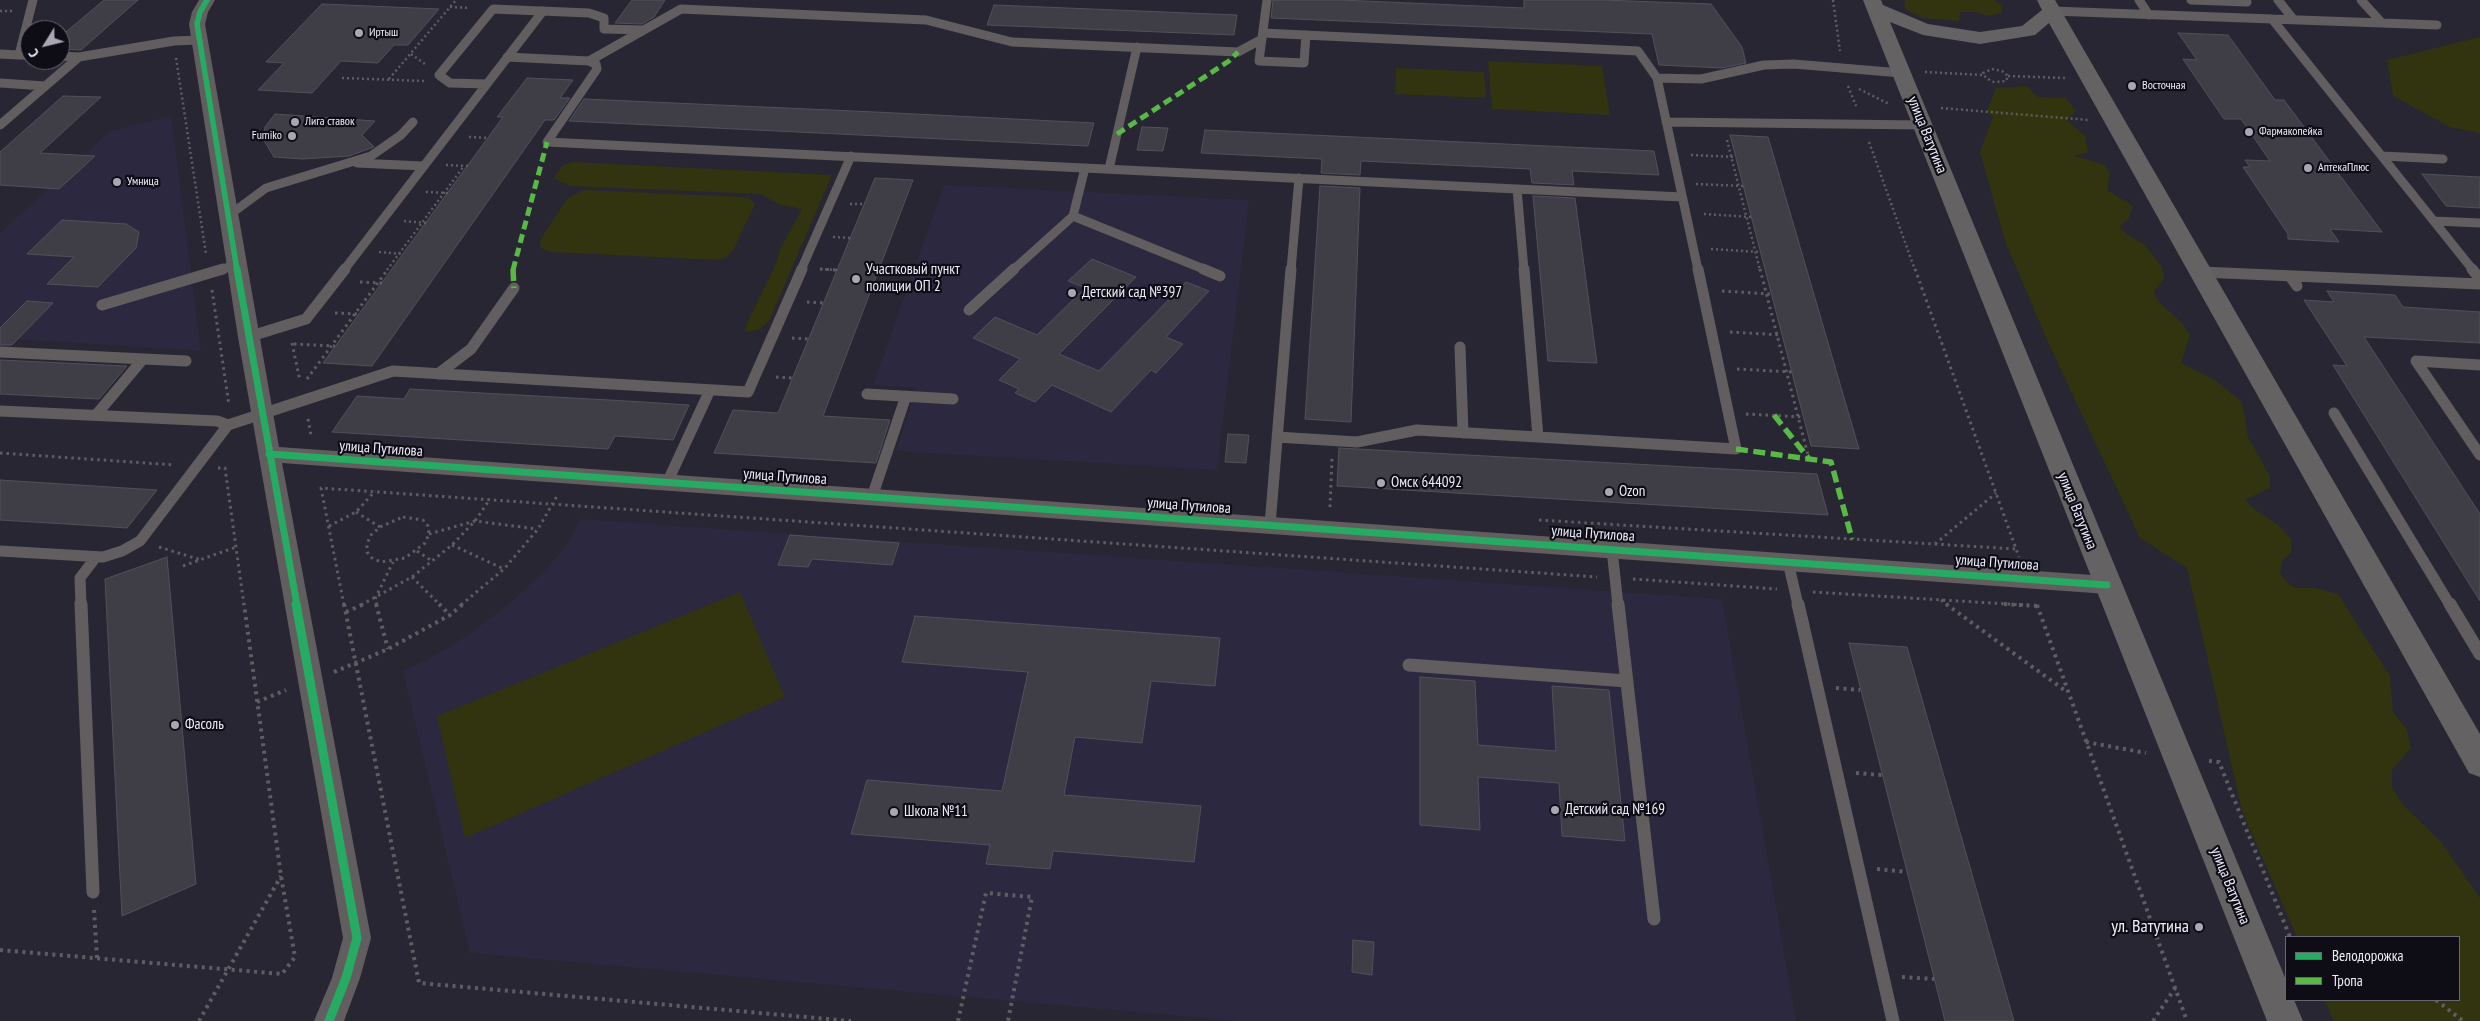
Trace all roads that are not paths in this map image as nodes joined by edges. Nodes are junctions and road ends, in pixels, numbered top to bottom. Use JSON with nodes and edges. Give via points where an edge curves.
{"nodes":[{"id":1,"x":33,"y":0,"type":"edge"},
{"id":2,"x":207,"y":0,"type":"edge"},
{"id":3,"x":1267,"y":0,"type":"edge"},
{"id":4,"x":2139,"y":0,"type":"edge"},
{"id":5,"x":2191,"y":0,"type":"edge"},
{"id":6,"x":2278,"y":0,"type":"edge"},
{"id":7,"x":2361,"y":0,"type":"edge"},
{"id":8,"x":2246,"y":1,"type":"edge"},
{"id":9,"x":1873,"y":4,"type":"edge"},
{"id":10,"x":2049,"y":6,"type":"edge"},
{"id":11,"x":543,"y":11,"type":"junction"},
{"id":12,"x":2149,"y":15,"type":"junction"},
{"id":13,"x":2260,"y":19,"type":"junction"},
{"id":14,"x":2272,"y":19,"type":"junction"},
{"id":15,"x":2294,"y":20,"type":"junction"},
{"id":16,"x":2382,"y":23,"type":"junction"},
{"id":17,"x":2437,"y":25,"type":"dead end"},
{"id":18,"x":644,"y":30,"type":"junction"},
{"id":19,"x":1306,"y":35,"type":"junction"},
{"id":20,"x":1263,"y":36,"type":"junction"},
{"id":21,"x":200,"y":40,"type":"junction"},
{"id":22,"x":1138,"y":47,"type":"junction"},
{"id":23,"x":19,"y":55,"type":"joint"},
{"id":24,"x":2,"y":56,"type":"edge"},
{"id":25,"x":70,"y":57,"type":"edge"},
{"id":26,"x":79,"y":57,"type":"junction"},
{"id":27,"x":507,"y":57,"type":"junction"},
{"id":28,"x":589,"y":61,"type":"junction"},
{"id":29,"x":1909,"y":72,"type":"junction"},
{"id":30,"x":1657,"y":78,"type":"junction"},
{"id":31,"x":0,"y":84,"type":"edge"},
{"id":32,"x":486,"y":84,"type":"junction"},
{"id":33,"x":45,"y":86,"type":"junction"},
{"id":34,"x":1928,"y":116,"type":"junction"},
{"id":35,"x":413,"y":122,"type":"dead end"},
{"id":36,"x":1666,"y":122,"type":"junction"},
{"id":37,"x":0,"y":125,"type":"edge"},
{"id":38,"x":851,"y":156,"type":"junction"},
{"id":39,"x":2383,"y":156,"type":"junction"},
{"id":40,"x":2443,"y":159,"type":"dead end"},
{"id":41,"x":350,"y":162,"type":"junction"},
{"id":42,"x":423,"y":166,"type":"junction"},
{"id":43,"x":1085,"y":168,"type":"junction"},
{"id":44,"x":1109,"y":169,"type":"junction"},
{"id":45,"x":1299,"y":178,"type":"junction"},
{"id":46,"x":1517,"y":189,"type":"junction"},
{"id":47,"x":1682,"y":197,"type":"junction"},
{"id":48,"x":228,"y":216,"type":"junction"},
{"id":49,"x":1072,"y":216,"type":"junction"},
{"id":50,"x":2434,"y":221,"type":"junction"},
{"id":51,"x":2480,"y":223,"type":"edge"},
{"id":52,"x":236,"y":265,"type":"junction"},
{"id":53,"x":2201,"y":272,"type":"junction"},
{"id":54,"x":1220,"y":276,"type":"dead end"},
{"id":55,"x":2290,"y":276,"type":"junction"},
{"id":56,"x":2480,"y":279,"type":"edge"},
{"id":57,"x":2480,"y":284,"type":"edge"},
{"id":58,"x":2297,"y":286,"type":"dead end"},
{"id":59,"x":514,"y":288,"type":"dead end"},
{"id":60,"x":102,"y":305,"type":"dead end"},
{"id":61,"x":969,"y":310,"type":"dead end"},
{"id":62,"x":248,"y":337,"type":"junction"},
{"id":63,"x":1460,"y":347,"type":"dead end"},
{"id":64,"x":0,"y":352,"type":"edge"},
{"id":65,"x":143,"y":359,"type":"junction"},
{"id":66,"x":186,"y":361,"type":"dead end"},
{"id":67,"x":2480,"y":365,"type":"edge"},
{"id":68,"x":438,"y":374,"type":"junction"},
{"id":69,"x":710,"y":390,"type":"junction"},
{"id":70,"x":867,"y":394,"type":"dead end"},
{"id":71,"x":906,"y":396,"type":"junction"},
{"id":72,"x":953,"y":399,"type":"dead end"},
{"id":73,"x":0,"y":411,"type":"edge"},
{"id":74,"x":2334,"y":413,"type":"dead end"},
{"id":75,"x":262,"y":414,"type":"junction"},
{"id":76,"x":96,"y":416,"type":"junction"},
{"id":77,"x":228,"y":425,"type":"junction"},
{"id":78,"x":1463,"y":432,"type":"junction"},
{"id":79,"x":1277,"y":437,"type":"junction"},
{"id":80,"x":1538,"y":437,"type":"junction"},
{"id":81,"x":269,"y":454,"type":"junction"},
{"id":82,"x":2480,"y":455,"type":"edge"},
{"id":83,"x":667,"y":483,"type":"junction"},
{"id":84,"x":872,"y":497,"type":"junction"},
{"id":85,"x":1270,"y":525,"type":"junction"},
{"id":86,"x":0,"y":550,"type":"edge"},
{"id":87,"x":1612,"y":550,"type":"junction"},
{"id":88,"x":96,"y":557,"type":"junction"},
{"id":89,"x":1788,"y":562,"type":"junction"},
{"id":90,"x":2107,"y":584,"type":"junction"},
{"id":91,"x":2480,"y":654,"type":"edge"},
{"id":92,"x":1409,"y":664,"type":"dead end"},
{"id":93,"x":1626,"y":680,"type":"junction"},
{"id":94,"x":2473,"y":738,"type":"edge"},
{"id":95,"x":2480,"y":763,"type":"edge"},
{"id":96,"x":92,"y":892,"type":"road end"},
{"id":97,"x":1654,"y":919,"type":"dead end"},
{"id":98,"x":329,"y":1021,"type":"edge"},
{"id":99,"x":1893,"y":1021,"type":"edge"},
{"id":100,"x":2285,"y":1021,"type":"edge"}],
"edges":[{"from":1,"to":23,"type":"lane"},
{"from":2,"to":21,"type":"street","via":[[197,24]]},
{"from":3,"to":20,"type":"lane"},
{"from":4,"to":12,"type":"lane"},
{"from":5,"to":8,"type":"lane"},
{"from":6,"to":15,"type":"lane"},
{"from":7,"to":16,"type":"lane"},
{"from":8,"to":13,"type":"lane"},
{"from":9,"to":10,"type":"main road","via":[[1923,29],[1980,38],[2028,31]]},
{"from":9,"to":29,"type":"main road","name":"улица Ватутина"},
{"from":10,"to":12,"type":"lane"},
{"from":10,"to":53,"type":"main road"},
{"from":11,"to":18,"type":"lane","via":[[589,13],[604,18],[604,28]]},
{"from":11,"to":27,"type":"lane"},
{"from":11,"to":32,"type":"lane","via":[[493,9],[439,75],[450,82]]},
{"from":12,"to":13,"type":"lane"},
{"from":13,"to":14,"type":"lane"},
{"from":14,"to":15,"type":"lane"},
{"from":14,"to":39,"type":"lane"},
{"from":15,"to":16,"type":"lane"},
{"from":16,"to":17,"type":"lane"},
{"from":18,"to":22,"type":"lane","via":[[681,9],[926,20],[1012,42]]},
{"from":18,"to":28,"type":"lane"},
{"from":19,"to":20,"type":"lane"},
{"from":19,"to":20,"type":"lane","via":[[1304,63],[1259,61]]},
{"from":19,"to":30,"type":"lane","via":[[1638,51]]},
{"from":20,"to":22,"type":"lane","via":[[1238,52]]},
{"from":21,"to":26,"type":"lane","via":[[174,41]]},
{"from":21,"to":48,"type":"street"},
{"from":22,"to":44,"type":"lane"},
{"from":23,"to":24,"type":"lane"},
{"from":25,"to":26,"type":"lane"},
{"from":26,"to":33,"type":"lane"},
{"from":27,"to":28,"type":"lane"},
{"from":27,"to":32,"type":"lane"},
{"from":28,"to":38,"type":"lane","via":[[596,64],[597,69],[547,142]]},
{"from":29,"to":30,"type":"lane","via":[[1794,64],[1764,66],[1701,79]]},
{"from":29,"to":34,"type":"main road","name":"улица Ватутина"},
{"from":30,"to":36,"type":"lane"},
{"from":31,"to":33,"type":"lane"},
{"from":32,"to":42,"type":"lane"},
{"from":33,"to":37,"type":"lane"},
{"from":34,"to":36,"type":"lane","via":[[1862,125]]},
{"from":34,"to":90,"type":"main road","name":"улица Ватутина"},
{"from":35,"to":41,"type":"lane","via":[[386,148]]},
{"from":36,"to":47,"type":"lane"},
{"from":38,"to":43,"type":"lane"},
{"from":38,"to":69,"type":"lane","via":[[748,392]]},
{"from":39,"to":40,"type":"lane"},
{"from":39,"to":50,"type":"lane"},
{"from":41,"to":42,"type":"lane"},
{"from":41,"to":48,"type":"lane","via":[[266,188]]},
{"from":42,"to":62,"type":"lane","via":[[306,319]]},
{"from":43,"to":44,"type":"lane"},
{"from":43,"to":49,"type":"lane"},
{"from":44,"to":45,"type":"lane"},
{"from":45,"to":46,"type":"lane"},
{"from":45,"to":79,"type":"lane"},
{"from":46,"to":47,"type":"lane"},
{"from":46,"to":80,"type":"lane"},
{"from":47,"to":80,"type":"lane","via":[[1736,448]]},
{"from":48,"to":52,"type":"street"},
{"from":49,"to":54,"type":"lane"},
{"from":49,"to":61,"type":"lane"},
{"from":50,"to":51,"type":"lane"},
{"from":50,"to":56,"type":"lane"},
{"from":52,"to":60,"type":"lane"},
{"from":52,"to":62,"type":"street"},
{"from":53,"to":55,"type":"lane"},
{"from":53,"to":94,"type":"main road"},
{"from":55,"to":57,"type":"lane"},
{"from":55,"to":58,"type":"lane"},
{"from":59,"to":68,"type":"lane","via":[[470,349]]},
{"from":62,"to":75,"type":"street"},
{"from":63,"to":78,"type":"lane"},
{"from":64,"to":65,"type":"lane"},
{"from":65,"to":66,"type":"lane"},
{"from":65,"to":76,"type":"lane"},
{"from":67,"to":82,"type":"lane","via":[[2416,361]]},
{"from":68,"to":69,"type":"lane"},
{"from":68,"to":75,"type":"lane","via":[[393,371]]},
{"from":69,"to":83,"type":"lane"},
{"from":70,"to":71,"type":"lane"},
{"from":71,"to":72,"type":"lane"},
{"from":71,"to":84,"type":"lane"},
{"from":73,"to":76,"type":"lane"},
{"from":74,"to":91,"type":"lane"},
{"from":75,"to":77,"type":"lane"},
{"from":75,"to":81,"type":"street"},
{"from":76,"to":77,"type":"lane","via":[[216,421]]},
{"from":77,"to":88,"type":"lane","via":[[140,541],[122,551]]},
{"from":78,"to":79,"type":"lane","via":[[1417,430],[1356,442]]},
{"from":78,"to":80,"type":"lane"},
{"from":79,"to":85,"type":"lane"},
{"from":81,"to":83,"type":"street","name":"улица Путилова"},
{"from":81,"to":98,"type":"street","via":[[356,938],[346,978]]},
{"from":83,"to":84,"type":"street","name":"улица Путилова"},
{"from":84,"to":85,"type":"street","name":"улица Путилова"},
{"from":85,"to":87,"type":"street","name":"улица Путилова"},
{"from":86,"to":88,"type":"lane"},
{"from":87,"to":89,"type":"street","name":"улица Путилова"},
{"from":87,"to":93,"type":"lane"},
{"from":88,"to":96,"type":"lane","via":[[80,578]]},
{"from":89,"to":90,"type":"street","name":"улица Путилова"},
{"from":89,"to":99,"type":"lane"},
{"from":90,"to":100,"type":"main road","name":"улица Ватутина"},
{"from":92,"to":93,"type":"lane"},
{"from":93,"to":97,"type":"lane"},
{"from":94,"to":95,"type":"main road"}]}
